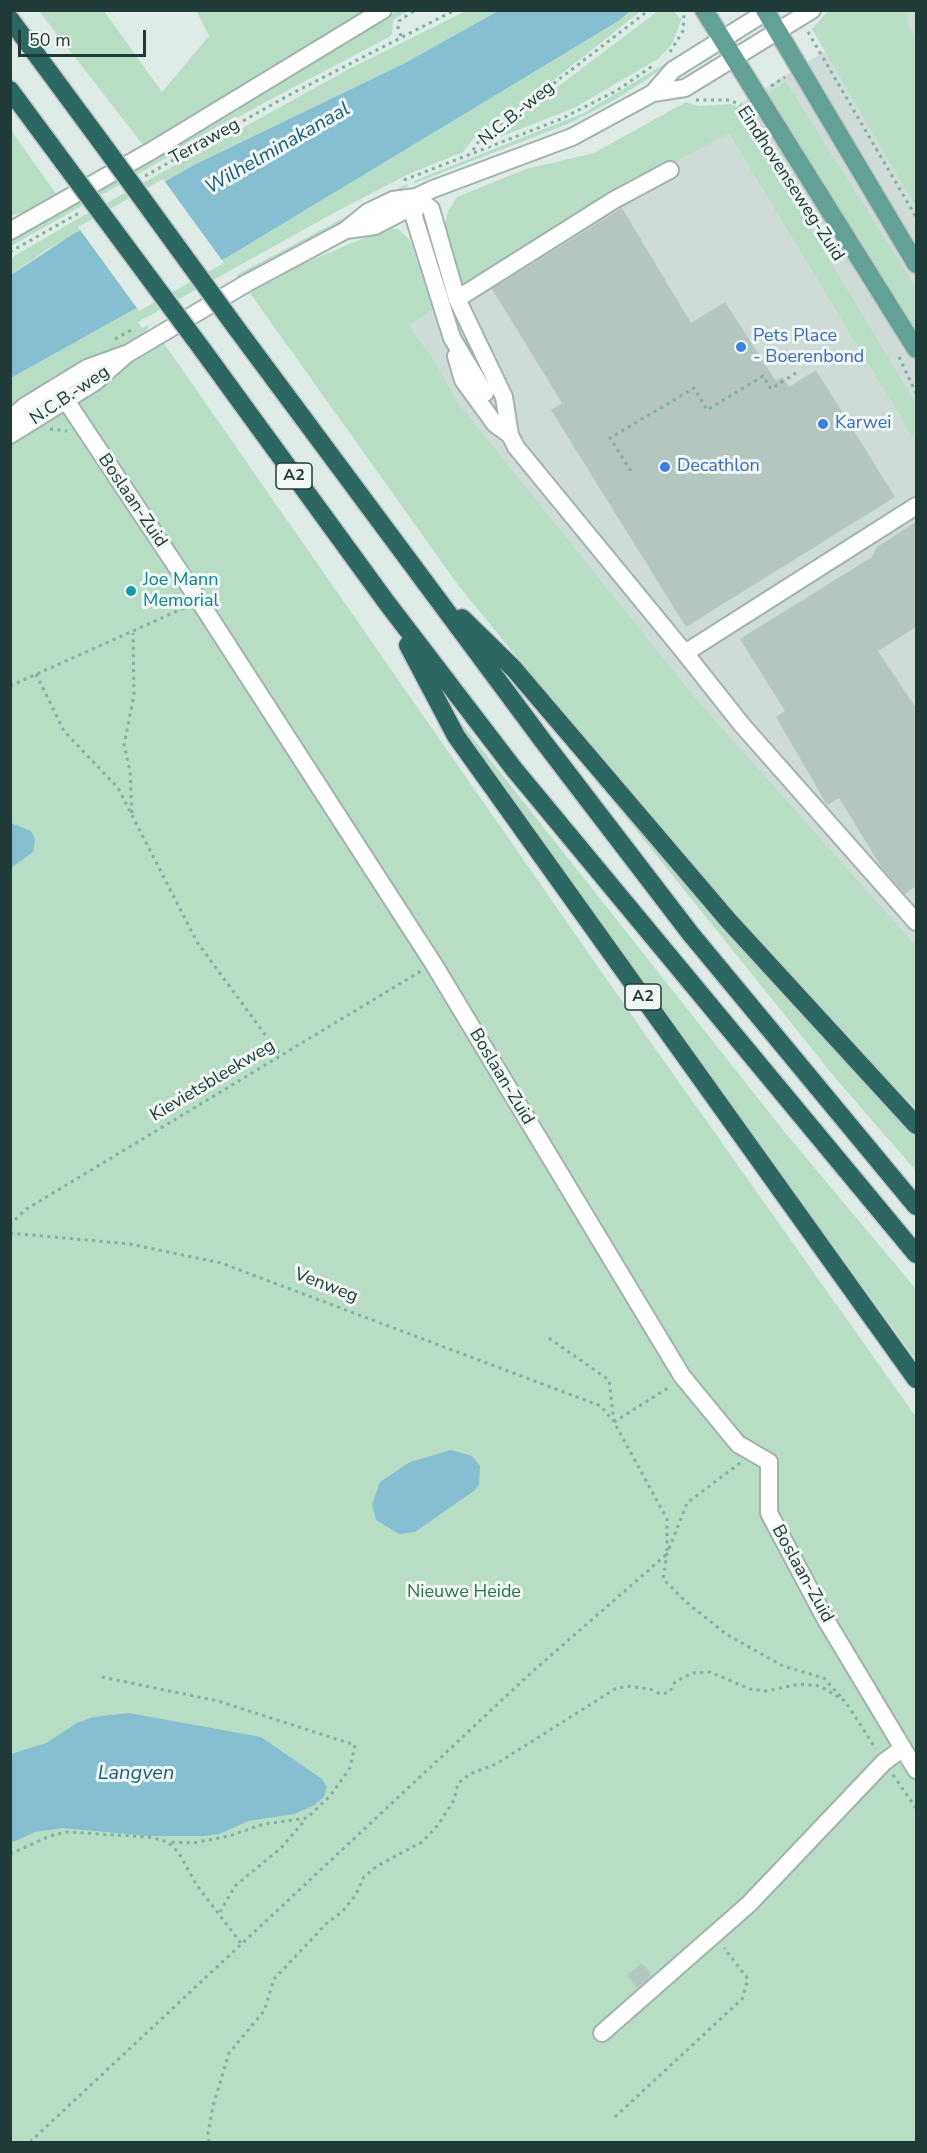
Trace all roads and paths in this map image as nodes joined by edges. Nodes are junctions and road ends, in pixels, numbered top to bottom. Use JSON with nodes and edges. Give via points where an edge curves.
{"nodes":[{"id":1,"x":383,"y":10,"type":"edge"},
{"id":2,"x":415,"y":10,"type":"edge"},
{"id":3,"x":455,"y":10,"type":"edge"},
{"id":4,"x":649,"y":10,"type":"edge"},
{"id":5,"x":680,"y":10,"type":"edge"},
{"id":6,"x":704,"y":10,"type":"edge"},
{"id":7,"x":767,"y":11,"type":"edge"},
{"id":8,"x":806,"y":14,"type":"edge"},
{"id":9,"x":10,"y":19,"type":"edge"},
{"id":10,"x":778,"y":31,"type":"junction"},
{"id":11,"x":401,"y":36,"type":"junction"},
{"id":12,"x":722,"y":39,"type":"junction"},
{"id":13,"x":822,"y":56,"type":"junction"},
{"id":14,"x":734,"y":58,"type":"junction"},
{"id":15,"x":670,"y":63,"type":"junction"},
{"id":16,"x":800,"y":68,"type":"junction"},
{"id":17,"x":685,"y":88,"type":"junction"},
{"id":18,"x":10,"y":90,"type":"edge"},
{"id":19,"x":653,"y":93,"type":"junction"},
{"id":20,"x":748,"y":98,"type":"junction"},
{"id":21,"x":746,"y":112,"type":"dead end"},
{"id":22,"x":670,"y":170,"type":"dead end"},
{"id":23,"x":141,"y":178,"type":"dead end"},
{"id":24,"x":416,"y":197,"type":"junction"},
{"id":25,"x":81,"y":212,"type":"dead end"},
{"id":26,"x":916,"y":217,"type":"edge"},
{"id":27,"x":10,"y":231,"type":"edge"},
{"id":28,"x":10,"y":252,"type":"edge"},
{"id":29,"x":916,"y":264,"type":"edge"},
{"id":30,"x":457,"y":299,"type":"junction"},
{"id":31,"x":452,"y":338,"type":"junction"},
{"id":32,"x":916,"y":349,"type":"edge"},
{"id":33,"x":898,"y":356,"type":"dead end"},
{"id":34,"x":799,"y":371,"type":"dead end"},
{"id":35,"x":485,"y":393,"type":"dead end"},
{"id":36,"x":916,"y":393,"type":"edge"},
{"id":37,"x":61,"y":394,"type":"junction"},
{"id":38,"x":10,"y":419,"type":"edge"},
{"id":39,"x":10,"y":435,"type":"edge"},
{"id":40,"x":510,"y":435,"type":"junction"},
{"id":41,"x":631,"y":471,"type":"dead end"},
{"id":42,"x":916,"y":506,"type":"edge"},
{"id":43,"x":420,"y":576,"type":"junction"},
{"id":44,"x":198,"y":599,"type":"junction"},
{"id":45,"x":387,"y":603,"type":"junction"},
{"id":46,"x":133,"y":632,"type":"junction"},
{"id":47,"x":685,"y":653,"type":"junction"},
{"id":48,"x":36,"y":674,"type":"junction"},
{"id":49,"x":10,"y":686,"type":"edge"},
{"id":50,"x":132,"y":815,"type":"junction"},
{"id":51,"x":916,"y":922,"type":"edge"},
{"id":52,"x":433,"y":963,"type":"junction"},
{"id":53,"x":280,"y":1055,"type":"junction"},
{"id":54,"x":916,"y":1125,"type":"edge"},
{"id":55,"x":916,"y":1206,"type":"edge"},
{"id":56,"x":10,"y":1225,"type":"edge"},
{"id":57,"x":10,"y":1233,"type":"edge"},
{"id":58,"x":916,"y":1254,"type":"edge"},
{"id":59,"x":546,"y":1336,"type":"dead end"},
{"id":60,"x":682,"y":1376,"type":"junction"},
{"id":61,"x":916,"y":1379,"type":"edge"},
{"id":62,"x":614,"y":1422,"type":"junction"},
{"id":63,"x":753,"y":1453,"type":"junction"},
{"id":64,"x":667,"y":1554,"type":"junction"},
{"id":65,"x":102,"y":1677,"type":"dead end"},
{"id":66,"x":845,"y":1701,"type":"junction"},
{"id":67,"x":903,"y":1748,"type":"junction"},
{"id":68,"x":884,"y":1762,"type":"junction"},
{"id":69,"x":916,"y":1770,"type":"edge"},
{"id":70,"x":916,"y":1808,"type":"edge"},
{"id":71,"x":308,"y":1818,"type":"junction"},
{"id":72,"x":168,"y":1842,"type":"junction"},
{"id":73,"x":10,"y":1854,"type":"edge"},
{"id":74,"x":220,"y":1912,"type":"junction"},
{"id":75,"x":714,"y":1934,"type":"junction"},
{"id":76,"x":243,"y":1946,"type":"junction"},
{"id":77,"x":602,"y":2033,"type":"dead end"},
{"id":78,"x":615,"y":2117,"type":"dead end"},
{"id":79,"x":30,"y":2142,"type":"edge"},
{"id":80,"x":209,"y":2142,"type":"edge"}],
"edges":[{"from":1,"to":27,"type":"street","name":"Terraweg","via":[[151,151]]},
{"from":2,"to":11,"type":"path","via":[[399,21]]},
{"from":3,"to":11,"type":"path","name":"Terraweg"},
{"from":4,"to":15,"type":"path","name":"N.C.B.-weg","via":[[479,141],[472,152],[561,119]]},
{"from":5,"to":15,"type":"path","via":[[684,17],[683,32]]},
{"from":6,"to":12,"type":"main road","name":"Eindhovenseweg-Zuid"},
{"from":7,"to":10,"type":"main road"},
{"from":7,"to":12,"type":"street","name":"N.C.B.-weg"},
{"from":8,"to":10,"type":"street","name":"N.C.B.-weg"},
{"from":8,"to":13,"type":"path"},
{"from":9,"to":43,"type":"highway","number":"A2","bridge":true},
{"from":10,"to":14,"type":"street","name":"N.C.B.-weg"},
{"from":10,"to":16,"type":"main road"},
{"from":11,"to":23,"type":"path","name":"Terraweg"},
{"from":12,"to":14,"type":"main road","name":"Eindhovenseweg-Zuid"},
{"from":12,"to":15,"type":"street","name":"N.C.B.-weg"},
{"from":13,"to":16,"type":"path"},
{"from":13,"to":26,"type":"path"},
{"from":14,"to":17,"type":"street","name":"N.C.B.-weg"},
{"from":14,"to":20,"type":"main road","name":"Eindhovenseweg-Zuid"},
{"from":15,"to":19,"type":"street","name":"N.C.B.-weg"},
{"from":16,"to":20,"type":"path"},
{"from":16,"to":29,"type":"main road"},
{"from":17,"to":19,"type":"street","name":"N.C.B.-weg"},
{"from":17,"to":20,"type":"path","name":"Eindhovenseweg-Zuid","via":[[697,101]]},
{"from":18,"to":45,"type":"highway","number":"A2","bridge":true},
{"from":19,"to":24,"type":"street","name":"N.C.B.-weg","via":[[572,137]]},
{"from":20,"to":21,"type":"path","name":"Eindhovenseweg-Zuid"},
{"from":20,"to":32,"type":"main road","name":"Eindhovenseweg-Zuid"},
{"from":22,"to":30,"type":"street","via":[[614,200]]},
{"from":24,"to":30,"type":"street","via":[[431,209]]},
{"from":24,"to":31,"type":"street","via":[[414,217]]},
{"from":24,"to":37,"type":"street","name":"N.C.B.-weg","via":[[400,213],[375,226],[346,230],[247,283],[127,354],[111,370]]},
{"from":25,"to":28,"type":"path"},
{"from":30,"to":40,"type":"street","via":[[504,397]]},
{"from":31,"to":35,"type":"street"},
{"from":31,"to":40,"type":"street","via":[[463,381],[495,424]]},
{"from":33,"to":36,"type":"path"},
{"from":34,"to":41,"type":"path","via":[[771,389],[763,376],[707,410],[694,388],[610,438]]},
{"from":37,"to":38,"type":"street","name":"N.C.B.-weg"},
{"from":37,"to":39,"type":"street","name":"N.C.B.-weg"},
{"from":37,"to":44,"type":"street","name":"Boslaan-Zuid"},
{"from":40,"to":47,"type":"street"},
{"from":42,"to":47,"type":"street"},
{"from":43,"to":54,"type":"highway","number":"A2","via":[[514,669],[728,920]]},
{"from":43,"to":55,"type":"highway","number":"A2","via":[[690,933]]},
{"from":44,"to":46,"type":"path"},
{"from":44,"to":52,"type":"street","name":"Boslaan-Zuid"},
{"from":45,"to":58,"type":"highway","number":"A2","via":[[514,769]]},
{"from":45,"to":61,"type":"highway","number":"A2","via":[[456,736]]},
{"from":46,"to":48,"type":"path"},
{"from":46,"to":50,"type":"path","via":[[134,695],[124,745],[130,771]]},
{"from":47,"to":51,"type":"street","via":[[742,725]]},
{"from":48,"to":49,"type":"path"},
{"from":48,"to":50,"type":"path","via":[[64,731],[118,788]]},
{"from":50,"to":53,"type":"path","via":[[197,942]]},
{"from":52,"to":53,"type":"path","name":"Kievietsbleekweg"},
{"from":52,"to":60,"type":"street","name":"Boslaan-Zuid"},
{"from":53,"to":56,"type":"path","name":"Kievietsbleekweg","via":[[25,1210]]},
{"from":57,"to":62,"type":"path","name":"Venweg","via":[[130,1244],[220,1263],[601,1406]]},
{"from":59,"to":62,"type":"path","via":[[609,1380]]},
{"from":60,"to":62,"type":"path"},
{"from":60,"to":63,"type":"street","name":"Boslaan-Zuid","via":[[738,1444]]},
{"from":62,"to":64,"type":"path","via":[[667,1519]]},
{"from":63,"to":64,"type":"path","via":[[687,1503]]},
{"from":63,"to":67,"type":"street","name":"Boslaan-Zuid","via":[[769,1462],[769,1513],[826,1620]]},
{"from":64,"to":66,"type":"path","via":[[663,1579],[726,1634],[783,1666],[824,1678]]},
{"from":64,"to":76,"type":"path","via":[[532,1672]]},
{"from":65,"to":71,"type":"path","via":[[218,1701],[355,1745],[350,1768]]},
{"from":66,"to":68,"type":"path"},
{"from":66,"to":80,"type":"path","via":[[820,1686],[800,1683],[766,1691],[750,1689],[710,1672],[692,1673],[675,1682],[670,1692],[661,1694],[627,1686],[615,1689],[496,1764],[471,1773],[459,1783],[454,1800],[422,1842],[376,1866],[364,1877],[343,1911],[274,1979],[264,2011],[229,2053],[217,2090]]},
{"from":67,"to":68,"type":"street"},
{"from":67,"to":69,"type":"street","name":"Boslaan-Zuid"},
{"from":68,"to":70,"type":"path"},
{"from":68,"to":75,"type":"street","via":[[749,1904]]},
{"from":71,"to":72,"type":"path","via":[[264,1824],[193,1843]]},
{"from":71,"to":74,"type":"path","via":[[281,1848],[235,1886]]},
{"from":72,"to":73,"type":"path","via":[[149,1837],[67,1832]]},
{"from":72,"to":74,"type":"path"},
{"from":74,"to":76,"type":"path"},
{"from":75,"to":77,"type":"street"},
{"from":75,"to":78,"type":"path","via":[[748,1979],[742,1999]]},
{"from":76,"to":79,"type":"path"}]}
